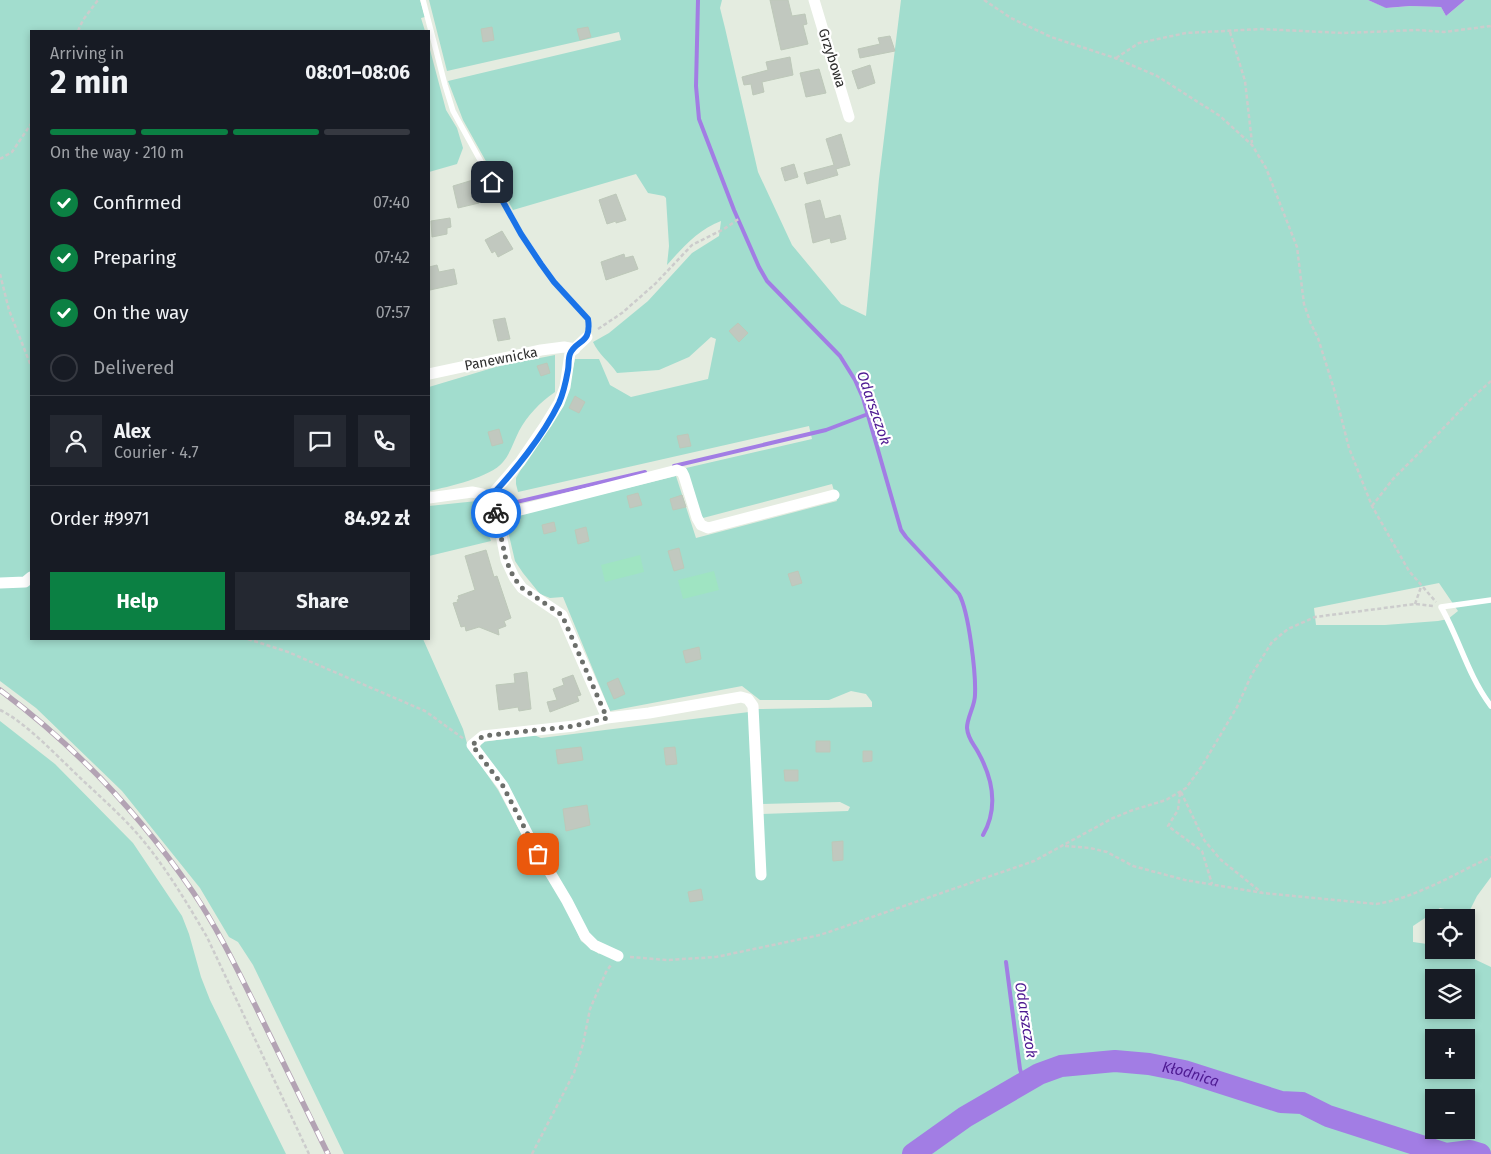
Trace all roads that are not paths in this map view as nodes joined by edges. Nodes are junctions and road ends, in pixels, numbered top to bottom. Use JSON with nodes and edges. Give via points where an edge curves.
{"nodes":[{"id":1,"x":423,"y":0,"type":"edge"},
{"id":2,"x":814,"y":0,"type":"edge"},
{"id":3,"x":849,"y":117,"type":"dead end"},
{"id":4,"x":587,"y":337,"type":"joint"},
{"id":5,"x":574,"y":349,"type":"junction"},
{"id":6,"x":430,"y":374,"type":"edge"},
{"id":7,"x":834,"y":495,"type":"dead end"},
{"id":8,"x":430,"y":498,"type":"edge"},
{"id":9,"x":489,"y":498,"type":"junction"},
{"id":10,"x":497,"y":516,"type":"junction"},
{"id":11,"x":30,"y":578,"type":"edge"},
{"id":12,"x":0,"y":583,"type":"edge"},
{"id":13,"x":1491,"y":600,"type":"edge"},
{"id":14,"x":1491,"y":706,"type":"edge"},
{"id":15,"x":607,"y":718,"type":"junction"},
{"id":16,"x":761,"y":875,"type":"dead end"},
{"id":17,"x":618,"y":956,"type":"road end"}],
"edges":[{"from":1,"to":4,"type":"lane","via":[[454,111],[521,234],[554,282],[588,319]]},
{"from":2,"to":3,"type":"street","name":"Grzybowa"},
{"from":4,"to":5,"type":"street"},
{"from":5,"to":6,"type":"street","name":"Panewnicka","via":[[541,350]]},
{"from":5,"to":9,"type":"street","via":[[570,353],[559,403],[520,462]]},
{"from":7,"to":10,"type":"street","via":[[708,528],[697,518],[684,476],[678,470]]},
{"from":8,"to":9,"type":"street","via":[[472,492]]},
{"from":9,"to":10,"type":"street"},
{"from":10,"to":15,"type":"street","via":[[514,578],[522,588],[562,615]]},
{"from":11,"to":12,"type":"street","via":[[25,582]]},
{"from":13,"to":14,"type":"lane","via":[[1441,606],[1469,668]]},
{"from":15,"to":16,"type":"street","via":[[741,697],[748,699],[753,706]]},
{"from":15,"to":17,"type":"street","via":[[574,726],[483,736],[472,745],[503,786],[585,936],[594,945]]}]}
